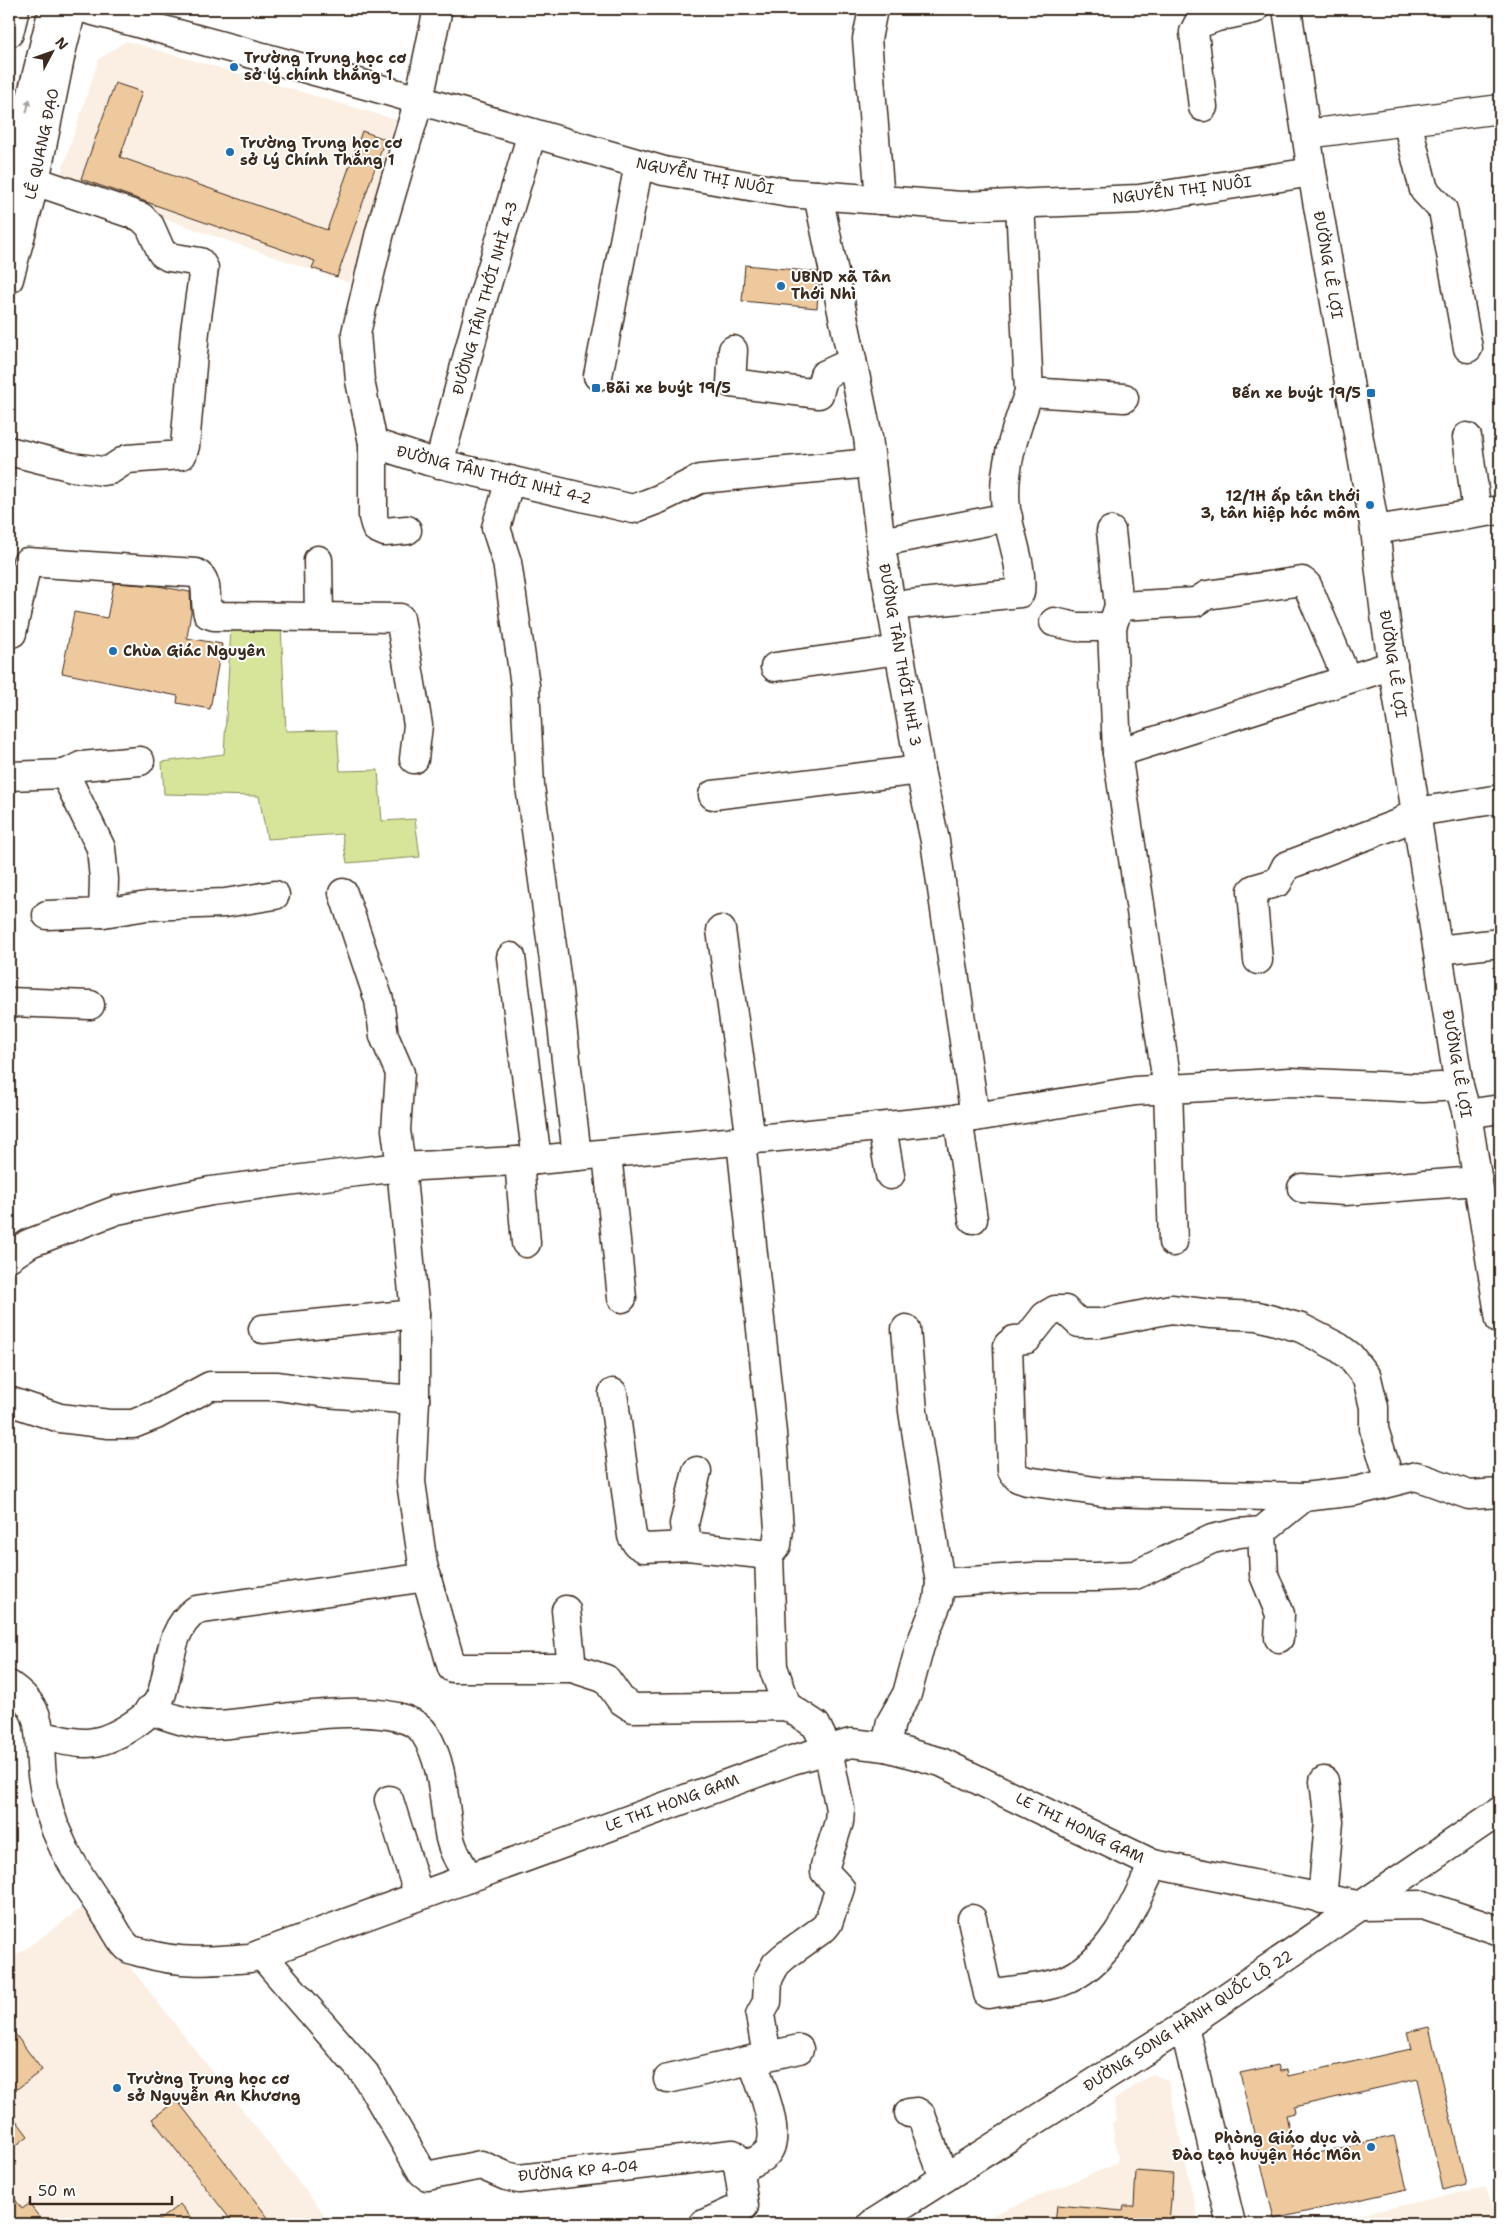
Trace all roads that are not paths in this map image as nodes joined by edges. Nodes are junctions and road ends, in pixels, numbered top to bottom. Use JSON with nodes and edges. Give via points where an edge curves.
{"nodes":[{"id":1,"x":15,"y":9,"type":"edge"},
{"id":2,"x":53,"y":9,"type":"edge"},
{"id":3,"x":72,"y":9,"type":"edge"},
{"id":4,"x":86,"y":9,"type":"edge"},
{"id":5,"x":435,"y":9,"type":"edge"},
{"id":6,"x":873,"y":9,"type":"edge"},
{"id":7,"x":1254,"y":9,"type":"edge"},
{"id":8,"x":1287,"y":9,"type":"edge"},
{"id":9,"x":149,"y":16,"type":"edge"},
{"id":10,"x":9,"y":33,"type":"edge"},
{"id":11,"x":419,"y":100,"type":"junction"},
{"id":12,"x":1203,"y":107,"type":"dead end"},
{"id":13,"x":1500,"y":109,"type":"edge"},
{"id":14,"x":1406,"y":121,"type":"junction"},
{"id":15,"x":532,"y":133,"type":"junction"},
{"id":16,"x":1306,"y":134,"type":"junction"},
{"id":17,"x":639,"y":164,"type":"junction"},
{"id":18,"x":1312,"y":172,"type":"junction"},
{"id":19,"x":35,"y":181,"type":"junction"},
{"id":20,"x":9,"y":187,"type":"edge"},
{"id":21,"x":818,"y":195,"type":"junction"},
{"id":22,"x":880,"y":200,"type":"junction"},
{"id":23,"x":1020,"y":203,"type":"junction"},
{"id":24,"x":9,"y":279,"type":"edge"},
{"id":25,"x":1468,"y":348,"type":"dead end"},
{"id":26,"x":733,"y":350,"type":"dead end"},
{"id":27,"x":852,"y":362,"type":"junction"},
{"id":28,"x":598,"y":376,"type":"dead end"},
{"id":29,"x":1029,"y":392,"type":"junction"},
{"id":30,"x":1124,"y":398,"type":"dead end"},
{"id":31,"x":1467,"y":437,"type":"dead end"},
{"id":32,"x":373,"y":443,"type":"junction"},
{"id":33,"x":9,"y":451,"type":"edge"},
{"id":34,"x":871,"y":463,"type":"junction"},
{"id":35,"x":439,"y":464,"type":"junction"},
{"id":36,"x":510,"y":480,"type":"junction"},
{"id":37,"x":1489,"y":512,"type":"edge"},
{"id":38,"x":1008,"y":517,"type":"junction"},
{"id":39,"x":407,"y":530,"type":"dead end"},
{"id":40,"x":1375,"y":530,"type":"junction"},
{"id":41,"x":1111,"y":531,"type":"dead end"},
{"id":42,"x":881,"y":542,"type":"junction"},
{"id":43,"x":318,"y":560,"type":"dead end"},
{"id":44,"x":891,"y":606,"type":"junction"},
{"id":45,"x":318,"y":616,"type":"junction"},
{"id":46,"x":1116,"y":617,"type":"junction"},
{"id":47,"x":1054,"y":622,"type":"dead end"},
{"id":48,"x":9,"y":632,"type":"edge"},
{"id":49,"x":899,"y":650,"type":"junction"},
{"id":50,"x":1393,"y":665,"type":"junction"},
{"id":51,"x":775,"y":668,"type":"dead end"},
{"id":52,"x":1347,"y":679,"type":"junction"},
{"id":53,"x":1117,"y":753,"type":"junction"},
{"id":54,"x":414,"y":759,"type":"dead end"},
{"id":55,"x":140,"y":761,"type":"dead end"},
{"id":56,"x":920,"y":770,"type":"junction"},
{"id":57,"x":65,"y":774,"type":"junction"},
{"id":58,"x":9,"y":776,"type":"edge"},
{"id":59,"x":713,"y":795,"type":"dead end"},
{"id":60,"x":1500,"y":799,"type":"edge"},
{"id":61,"x":1416,"y":812,"type":"junction"},
{"id":62,"x":343,"y":893,"type":"dead end"},
{"id":63,"x":275,"y":895,"type":"dead end"},
{"id":64,"x":103,"y":913,"type":"junction"},
{"id":65,"x":46,"y":915,"type":"dead end"},
{"id":66,"x":721,"y":930,"type":"dead end"},
{"id":67,"x":1500,"y":943,"type":"edge"},
{"id":68,"x":1438,"y":950,"type":"junction"},
{"id":69,"x":511,"y":957,"type":"dead end"},
{"id":70,"x":1258,"y":960,"type":"dead end"},
{"id":71,"x":9,"y":1002,"type":"edge"},
{"id":72,"x":90,"y":1006,"type":"dead end"},
{"id":73,"x":1459,"y":1086,"type":"junction"},
{"id":74,"x":1168,"y":1089,"type":"junction"},
{"id":75,"x":1500,"y":1109,"type":"edge"},
{"id":76,"x":1467,"y":1114,"type":"junction"},
{"id":77,"x":966,"y":1118,"type":"junction"},
{"id":78,"x":882,"y":1127,"type":"junction"},
{"id":79,"x":746,"y":1140,"type":"junction"},
{"id":80,"x":607,"y":1154,"type":"junction"},
{"id":81,"x":577,"y":1156,"type":"junction"},
{"id":82,"x":528,"y":1161,"type":"junction"},
{"id":83,"x":401,"y":1167,"type":"junction"},
{"id":84,"x":890,"y":1174,"type":"dead end"},
{"id":85,"x":1477,"y":1182,"type":"junction"},
{"id":86,"x":1302,"y":1188,"type":"dead end"},
{"id":87,"x":973,"y":1219,"type":"dead end"},
{"id":88,"x":1173,"y":1242,"type":"dead end"},
{"id":89,"x":526,"y":1243,"type":"dead end"},
{"id":90,"x":9,"y":1257,"type":"edge"},
{"id":91,"x":622,"y":1298,"type":"dead end"},
{"id":92,"x":415,"y":1314,"type":"junction"},
{"id":93,"x":1500,"y":1320,"type":"edge"},
{"id":94,"x":263,"y":1329,"type":"dead end"},
{"id":95,"x":906,"y":1329,"type":"dead end"},
{"id":96,"x":613,"y":1393,"type":"dead end"},
{"id":97,"x":415,"y":1400,"type":"junction"},
{"id":98,"x":9,"y":1401,"type":"edge"},
{"id":99,"x":697,"y":1471,"type":"dead end"},
{"id":100,"x":1390,"y":1481,"type":"junction"},
{"id":101,"x":1500,"y":1493,"type":"edge"},
{"id":102,"x":1304,"y":1497,"type":"junction"},
{"id":103,"x":1262,"y":1531,"type":"junction"},
{"id":104,"x":688,"y":1546,"type":"junction"},
{"id":105,"x":769,"y":1555,"type":"junction"},
{"id":106,"x":427,"y":1577,"type":"junction"},
{"id":107,"x":940,"y":1583,"type":"junction"},
{"id":108,"x":566,"y":1610,"type":"dead end"},
{"id":109,"x":1279,"y":1638,"type":"dead end"},
{"id":110,"x":572,"y":1668,"type":"junction"},
{"id":111,"x":9,"y":1685,"type":"edge"},
{"id":112,"x":787,"y":1706,"type":"junction"},
{"id":113,"x":149,"y":1710,"type":"junction"},
{"id":114,"x":41,"y":1736,"type":"junction"},
{"id":115,"x":886,"y":1747,"type":"junction"},
{"id":116,"x":828,"y":1750,"type":"junction"},
{"id":117,"x":1324,"y":1781,"type":"dead end"},
{"id":118,"x":389,"y":1800,"type":"dead end"},
{"id":119,"x":1500,"y":1810,"type":"edge"},
{"id":120,"x":1153,"y":1864,"type":"junction"},
{"id":121,"x":468,"y":1878,"type":"junction"},
{"id":122,"x":419,"y":1896,"type":"junction"},
{"id":123,"x":1322,"y":1899,"type":"junction"},
{"id":124,"x":1362,"y":1906,"type":"junction"},
{"id":125,"x":972,"y":1919,"type":"dead end"},
{"id":126,"x":1500,"y":1931,"type":"edge"},
{"id":127,"x":261,"y":1954,"type":"junction"},
{"id":128,"x":1184,"y":2026,"type":"junction"},
{"id":129,"x":799,"y":2049,"type":"dead end"},
{"id":130,"x":760,"y":2058,"type":"junction"},
{"id":131,"x":668,"y":2079,"type":"dead end"},
{"id":132,"x":910,"y":2114,"type":"dead end"},
{"id":133,"x":739,"y":2168,"type":"junction"},
{"id":134,"x":944,"y":2178,"type":"junction"},
{"id":135,"x":704,"y":2224,"type":"edge"},
{"id":136,"x":872,"y":2224,"type":"edge"},
{"id":137,"x":1231,"y":2224,"type":"edge"}],
"edges":[{"from":1,"to":10,"type":"main road"},
{"from":20,"to":2,"type":"main road","name":"LÊ QUANG ĐẠO","one_way":true},
{"from":3,"to":19,"type":"main road","name":"LÊ QUANG ĐẠO"},
{"from":4,"to":9,"type":"main road","name":"NGUYỄN THỊ NUÔI"},
{"from":5,"to":11,"type":"main road","via":[[437,13]]},
{"from":6,"to":22,"type":"main road","via":[[867,39]]},
{"from":7,"to":12,"type":"main road","via":[[1198,24],[1194,32]]},
{"from":8,"to":16,"type":"main road","name":"ĐƯỜNG LÊ LỢI"},
{"from":9,"to":11,"type":"main road","name":"NGUYỄN THỊ NUÔI"},
{"from":11,"to":15,"type":"main road","name":"NGUYỄN THỊ NUÔI"},
{"from":11,"to":32,"type":"main road","via":[[380,232],[356,333],[360,381]]},
{"from":13,"to":14,"type":"main road"},
{"from":14,"to":16,"type":"main road"},
{"from":14,"to":25,"type":"main road","via":[[1424,190],[1443,210]]},
{"from":15,"to":17,"type":"main road","name":"NGUYỄN THỊ NUÔI"},
{"from":15,"to":35,"type":"main road","name":"ĐƯỜNG TÂN THỚI NHÌ 4-3","via":[[484,294]]},
{"from":16,"to":18,"type":"main road","name":"ĐƯỜNG LÊ LỢI"},
{"from":17,"to":21,"type":"main road","name":"NGUYỄN THỊ NUÔI","via":[[779,192]]},
{"from":17,"to":28,"type":"main road"},
{"from":18,"to":23,"type":"main road","name":"NGUYỄN THỊ NUÔI","via":[[1139,199]]},
{"from":18,"to":40,"type":"main road","name":"ĐƯỜNG LÊ LỢI"},
{"from":19,"to":24,"type":"main road","name":"LÊ QUANG ĐẠO"},
{"from":19,"to":33,"type":"main road","via":[[141,217],[150,226],[162,253],[200,262],[204,268],[194,331],[182,456],[127,459],[103,471],[72,467]]},
{"from":21,"to":22,"type":"main road","name":"NGUYỄN THỊ NUÔI"},
{"from":21,"to":27,"type":"main road","name":"ĐƯỜNG TÂN THỚI NHÌ 3"},
{"from":22,"to":23,"type":"main road","name":"NGUYỄN THỊ NUÔI","via":[[961,206]]},
{"from":23,"to":29,"type":"main road"},
{"from":26,"to":27,"type":"main road","via":[[731,383],[819,394],[824,376]]},
{"from":27,"to":34,"type":"main road","name":"ĐƯỜNG TÂN THỚI NHÌ 3"},
{"from":29,"to":30,"type":"main road"},
{"from":29,"to":38,"type":"main road","via":[[1011,448],[1005,482]]},
{"from":31,"to":37,"type":"main road"},
{"from":32,"to":35,"type":"main road","name":"ĐƯỜNG TÂN THỚI NHÌ 4-2"},
{"from":32,"to":39,"type":"main road","via":[[373,517],[376,528],[385,532]]},
{"from":34,"to":36,"type":"main road","name":"ĐƯỜNG TÂN THỚI NHÌ 4-2","via":[[700,479],[633,509]]},
{"from":34,"to":42,"type":"main road","name":"ĐƯỜNG TÂN THỚI NHÌ 3"},
{"from":35,"to":36,"type":"main road","name":"ĐƯỜNG TÂN THỚI NHÌ 4-2"},
{"from":36,"to":81,"type":"main road","via":[[496,528],[507,562],[525,685],[530,786]]},
{"from":37,"to":40,"type":"main road"},
{"from":38,"to":42,"type":"main road"},
{"from":38,"to":44,"type":"main road","via":[[1020,593]]},
{"from":40,"to":50,"type":"main road","name":"ĐƯỜNG LÊ LỢI"},
{"from":41,"to":46,"type":"main road"},
{"from":42,"to":44,"type":"main road","name":"ĐƯỜNG TÂN THỚI NHÌ 3"},
{"from":43,"to":45,"type":"main road"},
{"from":44,"to":49,"type":"main road","name":"ĐƯỜNG TÂN THỚI NHÌ 3"},
{"from":45,"to":48,"type":"main road","via":[[208,614],[205,582],[196,573],[27,562],[12,632]]},
{"from":45,"to":54,"type":"main road","via":[[400,618],[418,725]]},
{"from":46,"to":47,"type":"main road","via":[[1076,627]]},
{"from":46,"to":52,"type":"main road","via":[[1196,602],[1207,595],[1302,580]]},
{"from":46,"to":53,"type":"main road"},
{"from":49,"to":51,"type":"main road"},
{"from":49,"to":56,"type":"main road","name":"ĐƯỜNG TÂN THỚI NHÌ 3"},
{"from":50,"to":52,"type":"main road"},
{"from":50,"to":61,"type":"main road","name":"ĐƯỜNG LÊ LỢI"},
{"from":52,"to":53,"type":"main road"},
{"from":53,"to":74,"type":"main road"},
{"from":55,"to":57,"type":"main road","via":[[81,766]]},
{"from":56,"to":59,"type":"main road"},
{"from":56,"to":77,"type":"main road","name":"ĐƯỜNG TÂN THỚI NHÌ 3","via":[[935,842]]},
{"from":57,"to":58,"type":"main road"},
{"from":57,"to":64,"type":"main road","via":[[101,848]]},
{"from":60,"to":61,"type":"main road"},
{"from":61,"to":68,"type":"main road","name":"ĐƯỜNG LÊ LỢI"},
{"from":61,"to":70,"type":"main road","via":[[1398,824],[1286,866],[1278,882],[1253,890]]},
{"from":62,"to":83,"type":"main road","via":[[379,1000],[384,1036],[400,1074],[396,1130]]},
{"from":63,"to":64,"type":"main road","via":[[225,903],[147,906]]},
{"from":64,"to":65,"type":"main road"},
{"from":66,"to":79,"type":"main road"},
{"from":67,"to":68,"type":"main road"},
{"from":68,"to":73,"type":"main road","name":"ĐƯỜNG LÊ LỢI"},
{"from":69,"to":82,"type":"main road"},
{"from":71,"to":72,"type":"main road"},
{"from":73,"to":74,"type":"main road","via":[[1422,1088],[1290,1082]]},
{"from":73,"to":76,"type":"main road","name":"ĐƯỜNG LÊ LỢI"},
{"from":74,"to":77,"type":"main road","via":[[1135,1091]]},
{"from":74,"to":88,"type":"main road"},
{"from":75,"to":76,"type":"main road"},
{"from":76,"to":85,"type":"main road","name":"ĐƯỜNG LÊ LỢI"},
{"from":77,"to":78,"type":"main road"},
{"from":77,"to":87,"type":"main road","name":"ĐƯỜNG TÂN THỚI NHÌ 3"},
{"from":78,"to":79,"type":"main road"},
{"from":78,"to":84,"type":"main road"},
{"from":79,"to":80,"type":"main road"},
{"from":79,"to":105,"type":"main road","via":[[779,1529],[777,1545]]},
{"from":80,"to":81,"type":"main road"},
{"from":80,"to":91,"type":"main road"},
{"from":81,"to":82,"type":"main road"},
{"from":82,"to":83,"type":"main road"},
{"from":82,"to":89,"type":"main road"},
{"from":83,"to":90,"type":"main road","via":[[211,1191],[117,1210],[30,1244]]},
{"from":83,"to":92,"type":"main road"},
{"from":85,"to":86,"type":"main road","via":[[1345,1191]]},
{"from":85,"to":93,"type":"main road","name":"ĐƯỜNG LÊ LỢI"},
{"from":92,"to":94,"type":"main road"},
{"from":92,"to":97,"type":"main road"},
{"from":95,"to":107,"type":"main road","via":[[913,1411]]},
{"from":96,"to":104,"type":"main road","via":[[632,1536],[644,1548]]},
{"from":97,"to":98,"type":"main road","via":[[278,1386],[210,1386],[132,1424],[60,1418]]},
{"from":97,"to":106,"type":"main road","via":[[411,1482]]},
{"from":99,"to":104,"type":"main road","via":[[684,1524]]},
{"from":100,"to":101,"type":"main road","via":[[1416,1476],[1469,1495]]},
{"from":100,"to":102,"type":"main road","via":[[1356,1491]]},
{"from":100,"to":102,"type":"main road","via":[[1374,1429],[1374,1407],[1366,1378],[1350,1356],[1302,1328],[1258,1316],[1171,1309],[1101,1323],[1079,1323],[1064,1310],[1055,1310],[1045,1316],[1028,1339],[1014,1340],[1008,1345],[1012,1466],[1018,1478],[1062,1488],[1102,1492]]},
{"from":102,"to":103,"type":"main road"},
{"from":103,"to":107,"type":"main road","via":[[1212,1539],[1145,1572],[1122,1577],[1032,1577]]},
{"from":103,"to":109,"type":"main road","via":[[1265,1580],[1280,1614]]},
{"from":104,"to":105,"type":"main road"},
{"from":105,"to":112,"type":"main road","via":[[773,1667]]},
{"from":106,"to":110,"type":"main road","via":[[452,1668]]},
{"from":106,"to":113,"type":"main road","via":[[196,1610],[185,1618],[176,1635],[161,1696]]},
{"from":107,"to":115,"type":"main road","via":[[938,1601],[920,1646],[907,1694],[891,1722]]},
{"from":108,"to":110,"type":"main road"},
{"from":110,"to":112,"type":"main road","via":[[606,1679],[620,1700],[633,1708]]},
{"from":111,"to":114,"type":"main road","name":"LE THI HONG GAM","via":[[24,1695],[35,1712]]},
{"from":112,"to":116,"type":"main road","via":[[816,1725]]},
{"from":113,"to":114,"type":"main road","via":[[143,1718],[116,1735],[87,1743]]},
{"from":113,"to":121,"type":"main road","via":[[211,1725],[367,1713],[397,1716],[413,1722],[427,1736],[435,1756],[443,1784],[452,1844]]},
{"from":114,"to":127,"type":"main road","name":"LE THI HONG GAM","via":[[42,1774],[50,1821],[67,1857],[129,1949],[165,1960],[203,1962]]},
{"from":115,"to":116,"type":"main road","name":"LE THI HONG GAM","via":[[851,1743]]},
{"from":115,"to":120,"type":"main road","name":"LE THI HONG GAM","via":[[941,1762]]},
{"from":116,"to":121,"type":"main road","name":"LE THI HONG GAM","via":[[792,1760]]},
{"from":116,"to":130,"type":"main road","via":[[840,1809],[839,1822],[824,1866],[825,1872],[840,1888],[828,1923],[776,1964],[768,1979],[767,2002],[760,2015]]},
{"from":117,"to":123,"type":"main road","via":[[1329,1822]]},
{"from":118,"to":122,"type":"main road"},
{"from":119,"to":124,"type":"main road","name":"ĐƯỜNG SONG HÀNH QUỐC LỘ 22"},
{"from":120,"to":123,"type":"main road","name":"LE THI HONG GAM"},
{"from":120,"to":125,"type":"main road","via":[[1138,1899],[1116,1936],[1091,1964],[1061,1982],[988,1994]]},
{"from":121,"to":122,"type":"main road","name":"LE THI HONG GAM"},
{"from":122,"to":127,"type":"main road","name":"LE THI HONG GAM"},
{"from":123,"to":124,"type":"main road","name":"LE THI HONG GAM"},
{"from":124,"to":126,"type":"main road","name":"LE THI HONG GAM","via":[[1423,1905]]},
{"from":124,"to":128,"type":"main road","name":"ĐƯỜNG SONG HÀNH QUỐC LỘ 22"},
{"from":127,"to":133,"type":"main road","name":"ĐƯỜNG KP 4-04","via":[[365,2074],[422,2172],[428,2176],[480,2165],[519,2179],[728,2153],[737,2158]]},
{"from":128,"to":134,"type":"main road","name":"ĐƯỜNG SONG HÀNH QUỐC LỘ 22"},
{"from":128,"to":137,"type":"main road"},
{"from":129,"to":130,"type":"main road"},
{"from":130,"to":131,"type":"main road"},
{"from":130,"to":133,"type":"main road","via":[[772,2139],[769,2150],[761,2158]]},
{"from":132,"to":134,"type":"main road","via":[[917,2112],[921,2115]]},
{"from":133,"to":135,"type":"main road","via":[[744,2206]]},
{"from":134,"to":136,"type":"main road","name":"ĐƯỜNG SONG HÀNH QUỐC LỘ 22"}]}
